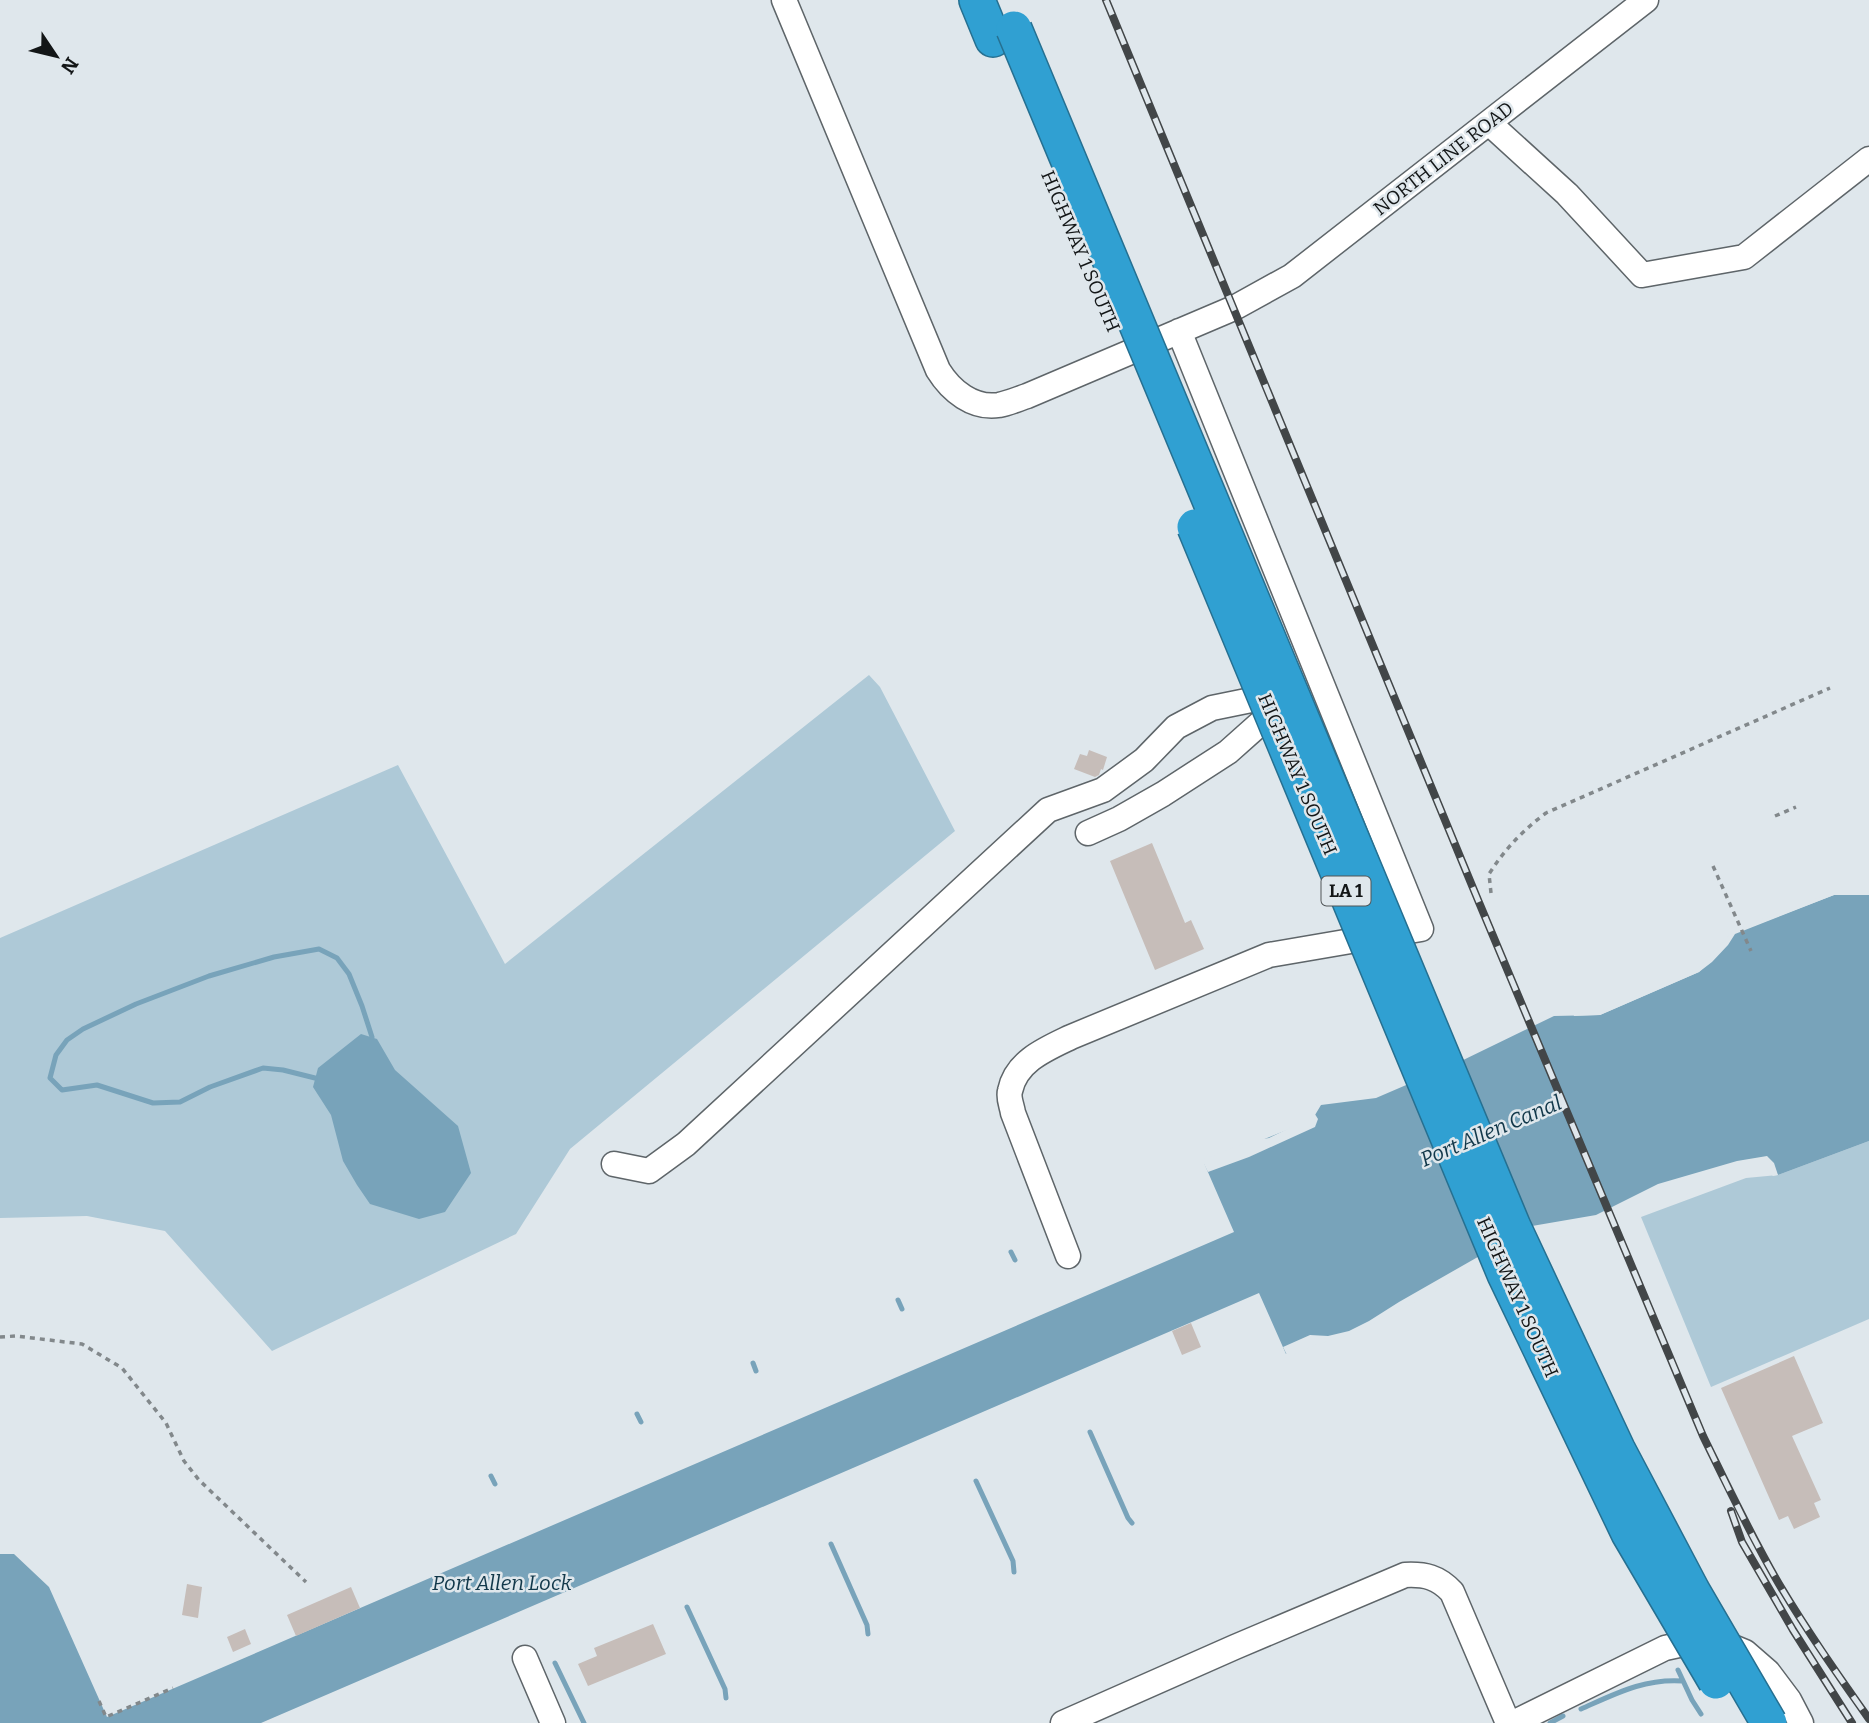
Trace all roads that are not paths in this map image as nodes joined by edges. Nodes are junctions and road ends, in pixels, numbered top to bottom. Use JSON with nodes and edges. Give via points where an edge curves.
{"nodes":[{"id":1,"x":784,"y":0,"type":"edge"},
{"id":2,"x":977,"y":0,"type":"edge"},
{"id":3,"x":1646,"y":0,"type":"edge"},
{"id":4,"x":1003,"y":23,"type":"edge"},
{"id":5,"x":1489,"y":122,"type":"junction"},
{"id":6,"x":1869,"y":159,"type":"edge"},
{"id":7,"x":1180,"y":331,"type":"junction"},
{"id":8,"x":1322,"y":685,"type":"junction"},
{"id":9,"x":1292,"y":695,"type":"junction"},
{"id":10,"x":1088,"y":833,"type":"dead end"},
{"id":11,"x":614,"y":1164,"type":"dead end"},
{"id":12,"x":1068,"y":1256,"type":"dead end"},
{"id":13,"x":525,"y":1658,"type":"dead end"},
{"id":14,"x":553,"y":1723,"type":"edge"},
{"id":15,"x":1063,"y":1723,"type":"edge"},
{"id":16,"x":1511,"y":1723,"type":"edge"},
{"id":17,"x":1741,"y":1723,"type":"edge"},
{"id":18,"x":1769,"y":1723,"type":"edge"},
{"id":19,"x":1801,"y":1723,"type":"edge"}],
"edges":[{"from":1,"to":7,"type":"street","name":"NORTH LINE ROAD","via":[[938,370],[957,393],[977,403],[1001,405]]},
{"from":2,"to":4,"type":"highway","name":"HIGHWAY 1 SOUTH","number":"LA 1"},
{"from":3,"to":5,"type":"street","name":"NORTH LINE ROAD"},
{"from":4,"to":17,"type":"highway","name":"HIGHWAY 1 SOUTH","number":"LA 1","bridge":true,"via":[[1505,1274],[1629,1533]]},
{"from":4,"to":18,"type":"highway","bridge":true,"via":[[1513,1227],[1623,1461]]},
{"from":5,"to":6,"type":"street","via":[[1567,194],[1642,275],[1744,257]]},
{"from":5,"to":7,"type":"street","name":"NORTH LINE ROAD","via":[[1292,276]]},
{"from":7,"to":8,"type":"street"},
{"from":8,"to":9,"type":"street"},
{"from":8,"to":12,"type":"street","via":[[1421,929],[1269,955],[1071,1037],[1043,1050],[1019,1069],[1009,1093],[1013,1113]]},
{"from":9,"to":10,"type":"street","via":[[1228,752],[1163,794]]},
{"from":9,"to":11,"type":"street","via":[[1212,708],[1176,727],[1103,790],[1048,810],[686,1144],[649,1171]]},
{"from":13,"to":14,"type":"street"},
{"from":15,"to":16,"type":"street","via":[[1405,1575],[1422,1574],[1452,1592]]},
{"from":16,"to":19,"type":"street","via":[[1665,1648],[1711,1638],[1745,1652],[1768,1672]]}]}
